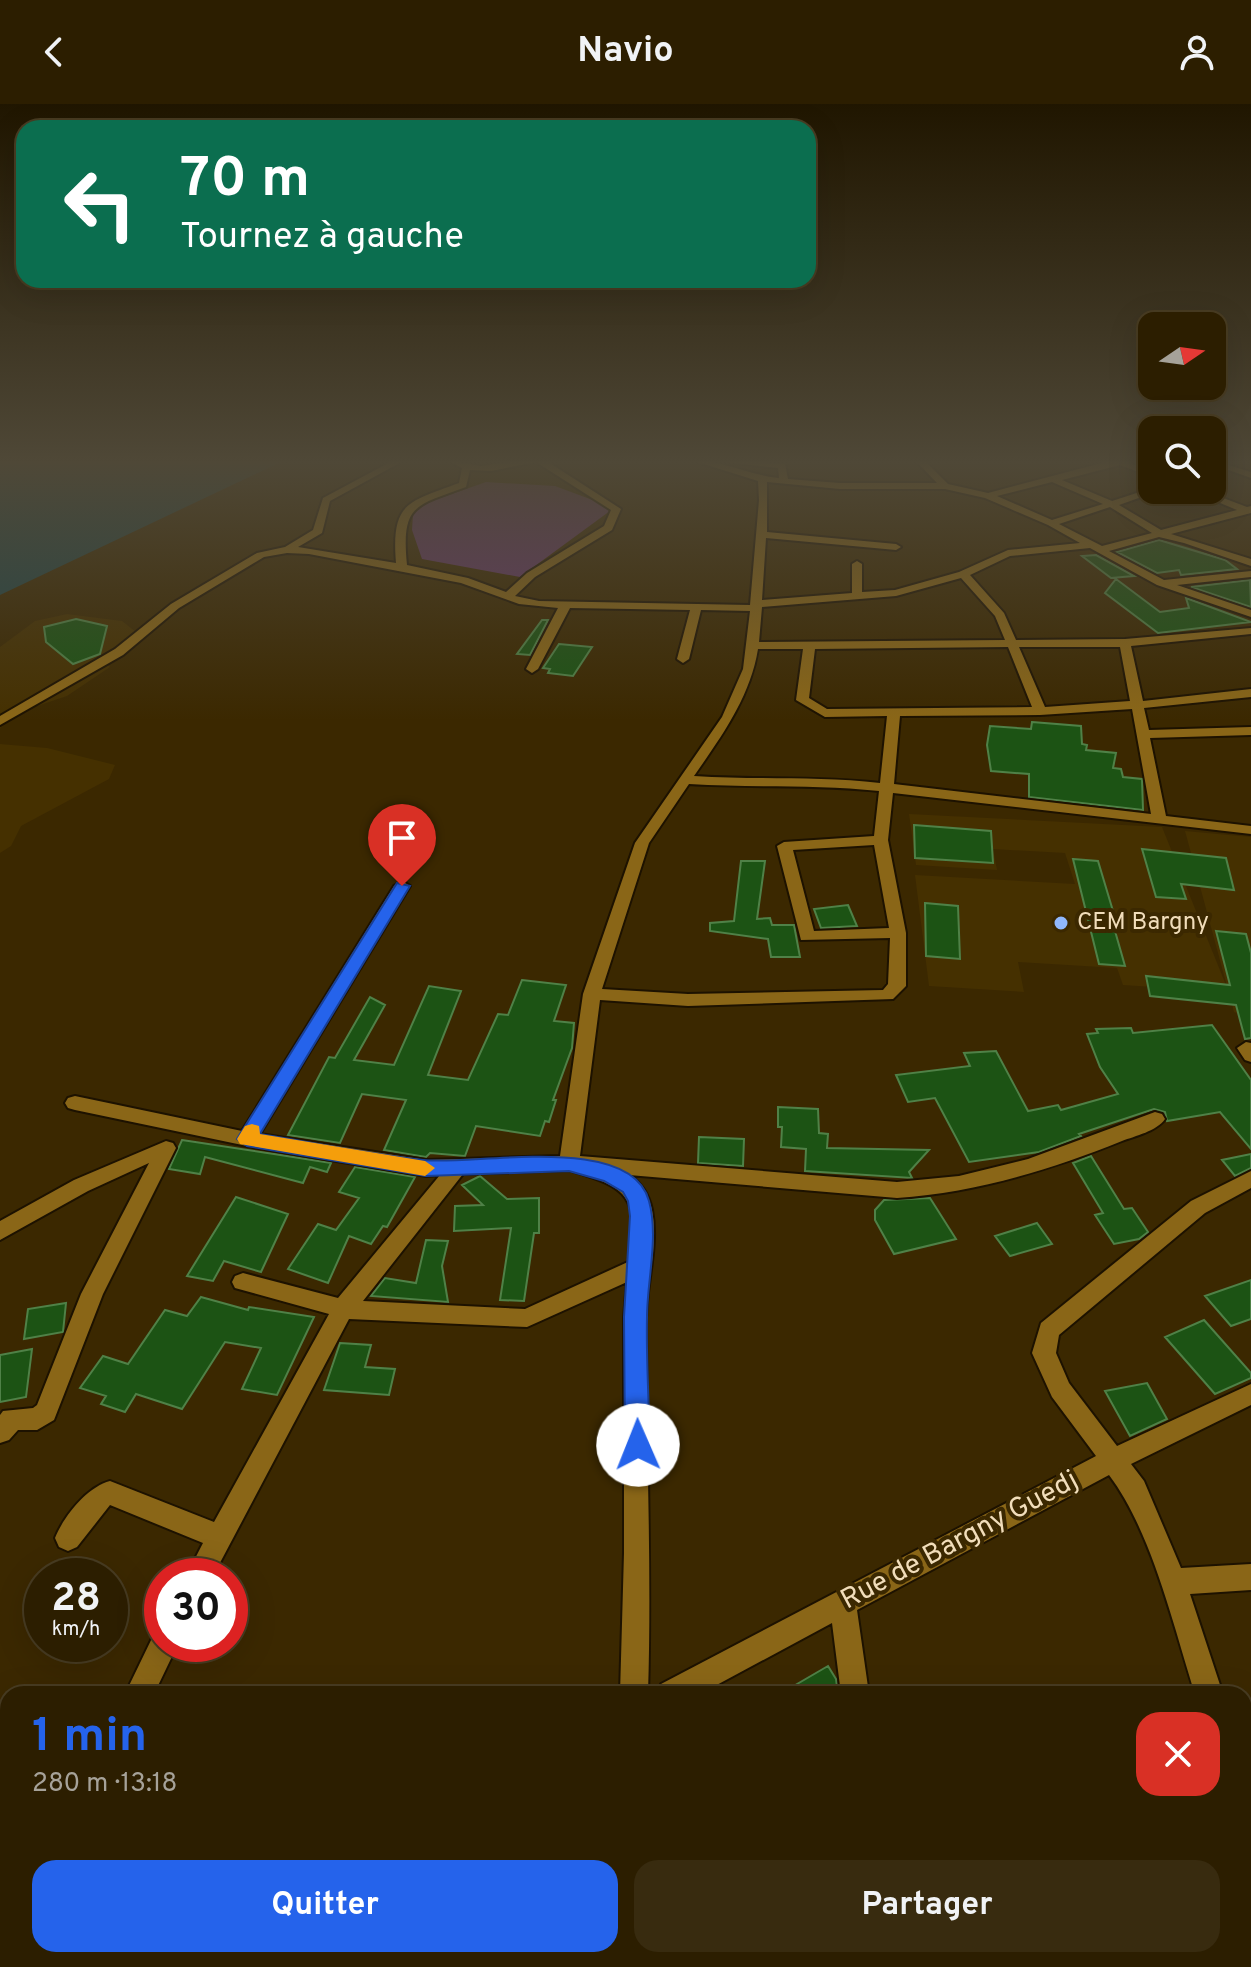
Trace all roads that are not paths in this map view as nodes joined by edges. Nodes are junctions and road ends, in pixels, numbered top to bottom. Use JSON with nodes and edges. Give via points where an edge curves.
{"nodes":[{"id":1,"x":292,"y":547,"type":"edge"},
{"id":2,"x":399,"y":547,"type":"edge"},
{"id":3,"x":577,"y":547,"type":"edge"},
{"id":4,"x":760,"y":547,"type":"edge"},
{"id":5,"x":1096,"y":547,"type":"joint"},
{"id":6,"x":1203,"y":547,"type":"edge"},
{"id":7,"x":287,"y":550,"type":"junction"},
{"id":8,"x":1248,"y":560,"type":"edge"},
{"id":9,"x":857,"y":564,"type":"dead end"},
{"id":10,"x":402,"y":567,"type":"junction"},
{"id":11,"x":963,"y":574,"type":"junction"},
{"id":12,"x":1251,"y":574,"type":"edge"},
{"id":13,"x":1161,"y":583,"type":"junction"},
{"id":14,"x":507,"y":597,"type":"junction"},
{"id":15,"x":857,"y":598,"type":"junction"},
{"id":16,"x":566,"y":604,"type":"junction"},
{"id":17,"x":697,"y":606,"type":"junction"},
{"id":18,"x":755,"y":606,"type":"junction"},
{"id":19,"x":1251,"y":614,"type":"edge"},
{"id":20,"x":1251,"y":631,"type":"edge"},
{"id":21,"x":1125,"y":643,"type":"junction"},
{"id":22,"x":810,"y":645,"type":"junction"},
{"id":23,"x":1015,"y":645,"type":"junction"},
{"id":24,"x":753,"y":646,"type":"junction"},
{"id":25,"x":683,"y":659,"type":"dead end"},
{"id":26,"x":532,"y":669,"type":"dead end"},
{"id":27,"x":1251,"y":693,"type":"edge"},
{"id":28,"x":1136,"y":706,"type":"junction"},
{"id":29,"x":1040,"y":711,"type":"junction"},
{"id":30,"x":894,"y":714,"type":"junction"},
{"id":31,"x":0,"y":721,"type":"edge"},
{"id":32,"x":1251,"y":731,"type":"edge"},
{"id":33,"x":1145,"y":734,"type":"junction"},
{"id":34,"x":686,"y":780,"type":"junction"},
{"id":35,"x":886,"y":787,"type":"junction"},
{"id":36,"x":1160,"y":821,"type":"junction"},
{"id":37,"x":1251,"y":830,"type":"edge"},
{"id":38,"x":881,"y":840,"type":"junction"},
{"id":39,"x":402,"y":886,"type":"dead end"},
{"id":40,"x":898,"y":933,"type":"junction"},
{"id":41,"x":592,"y":994,"type":"junction"},
{"id":42,"x":75,"y":1103,"type":"dead end"},
{"id":43,"x":1155,"y":1119,"type":"dead end"},
{"id":44,"x":247,"y":1139,"type":"junction"},
{"id":45,"x":569,"y":1163,"type":"junction"},
{"id":46,"x":457,"y":1168,"type":"junction"},
{"id":47,"x":1251,"y":1179,"type":"edge"},
{"id":48,"x":0,"y":1232,"type":"edge"},
{"id":49,"x":640,"y":1266,"type":"junction"},
{"id":50,"x":243,"y":1282,"type":"dead end"},
{"id":51,"x":343,"y":1309,"type":"junction"},
{"id":52,"x":1251,"y":1394,"type":"edge"},
{"id":53,"x":0,"y":1432,"type":"edge"},
{"id":54,"x":1115,"y":1459,"type":"junction"},
{"id":55,"x":219,"y":1537,"type":"junction"},
{"id":56,"x":68,"y":1538,"type":"dead end"},
{"id":57,"x":208,"y":1558,"type":"edge"},
{"id":58,"x":1251,"y":1577,"type":"edge"},
{"id":59,"x":1173,"y":1582,"type":"junction"},
{"id":60,"x":843,"y":1603,"type":"junction"},
{"id":61,"x":155,"y":1662,"type":"edge"},
{"id":62,"x":143,"y":1686,"type":"edge"},
{"id":63,"x":634,"y":1686,"type":"edge"},
{"id":64,"x":686,"y":1686,"type":"edge"},
{"id":65,"x":854,"y":1686,"type":"edge"},
{"id":66,"x":1206,"y":1686,"type":"edge"}],
"edges":[{"from":1,"to":7,"type":"street"},
{"from":2,"to":10,"type":"street"},
{"from":3,"to":14,"type":"street"},
{"from":4,"to":18,"type":"street"},
{"from":5,"to":11,"type":"street","via":[[1008,553]]},
{"from":5,"to":13,"type":"street"},
{"from":6,"to":8,"type":"street"},
{"from":7,"to":10,"type":"street"},
{"from":7,"to":31,"type":"street","via":[[261,555],[175,606],[119,652]]},
{"from":9,"to":15,"type":"street"},
{"from":10,"to":14,"type":"street","via":[[464,580]]},
{"from":11,"to":15,"type":"street"},
{"from":11,"to":23,"type":"street","via":[[1000,615]]},
{"from":12,"to":13,"type":"street"},
{"from":13,"to":19,"type":"street"},
{"from":14,"to":16,"type":"street"},
{"from":15,"to":18,"type":"street"},
{"from":16,"to":17,"type":"street"},
{"from":16,"to":26,"type":"street"},
{"from":17,"to":18,"type":"street"},
{"from":17,"to":25,"type":"street"},
{"from":18,"to":24,"type":"street"},
{"from":20,"to":21,"type":"street"},
{"from":21,"to":23,"type":"street"},
{"from":21,"to":28,"type":"street"},
{"from":22,"to":23,"type":"street"},
{"from":22,"to":24,"type":"street"},
{"from":22,"to":30,"type":"street","via":[[802,700],[806,705],[825,713]]},
{"from":23,"to":29,"type":"street"},
{"from":24,"to":34,"type":"street","via":[[728,717]]},
{"from":27,"to":28,"type":"street"},
{"from":28,"to":29,"type":"street"},
{"from":28,"to":33,"type":"street"},
{"from":29,"to":30,"type":"street"},
{"from":30,"to":35,"type":"street"},
{"from":32,"to":33,"type":"street"},
{"from":33,"to":36,"type":"street"},
{"from":34,"to":35,"type":"street"},
{"from":34,"to":41,"type":"street","via":[[642,843]]},
{"from":35,"to":36,"type":"street"},
{"from":35,"to":38,"type":"street"},
{"from":36,"to":37,"type":"street"},
{"from":38,"to":40,"type":"street"},
{"from":38,"to":40,"type":"street","via":[[784,846],[807,936]]},
{"from":39,"to":44,"type":"street"},
{"from":40,"to":41,"type":"street","via":[[897,986],[887,995],[688,1000]]},
{"from":41,"to":45,"type":"street"},
{"from":42,"to":44,"type":"street"},
{"from":43,"to":45,"type":"street","via":[[1111,1139],[946,1188],[921,1190]]},
{"from":44,"to":46,"type":"street","via":[[426,1168]]},
{"from":45,"to":46,"type":"street"},
{"from":45,"to":49,"type":"street","via":[[611,1176],[639,1199]]},
{"from":46,"to":51,"type":"street"},
{"from":47,"to":54,"type":"street","via":[[1198,1207],[1049,1330],[1044,1353],[1060,1390]]},
{"from":48,"to":53,"type":"street","via":[[129,1162],[166,1148],[92,1294],[46,1412],[37,1419],[12,1419]]},
{"from":49,"to":51,"type":"street","via":[[527,1318]]},
{"from":49,"to":63,"type":"street","via":[[635,1317],[640,1568]]},
{"from":50,"to":51,"type":"street"},
{"from":51,"to":55,"type":"street"},
{"from":52,"to":54,"type":"street","name":"Rue de Bargny Guedj"},
{"from":54,"to":59,"type":"street","via":[[1135,1489]]},
{"from":54,"to":60,"type":"street","name":"Rue de Bargny Guedj"},
{"from":55,"to":56,"type":"street","via":[[110,1493]]},
{"from":55,"to":57,"type":"street"},
{"from":58,"to":59,"type":"street"},
{"from":59,"to":66,"type":"street"},
{"from":60,"to":64,"type":"street","name":"Rue de Bargny Guedj"},
{"from":60,"to":65,"type":"street"},
{"from":61,"to":62,"type":"street"}]}
